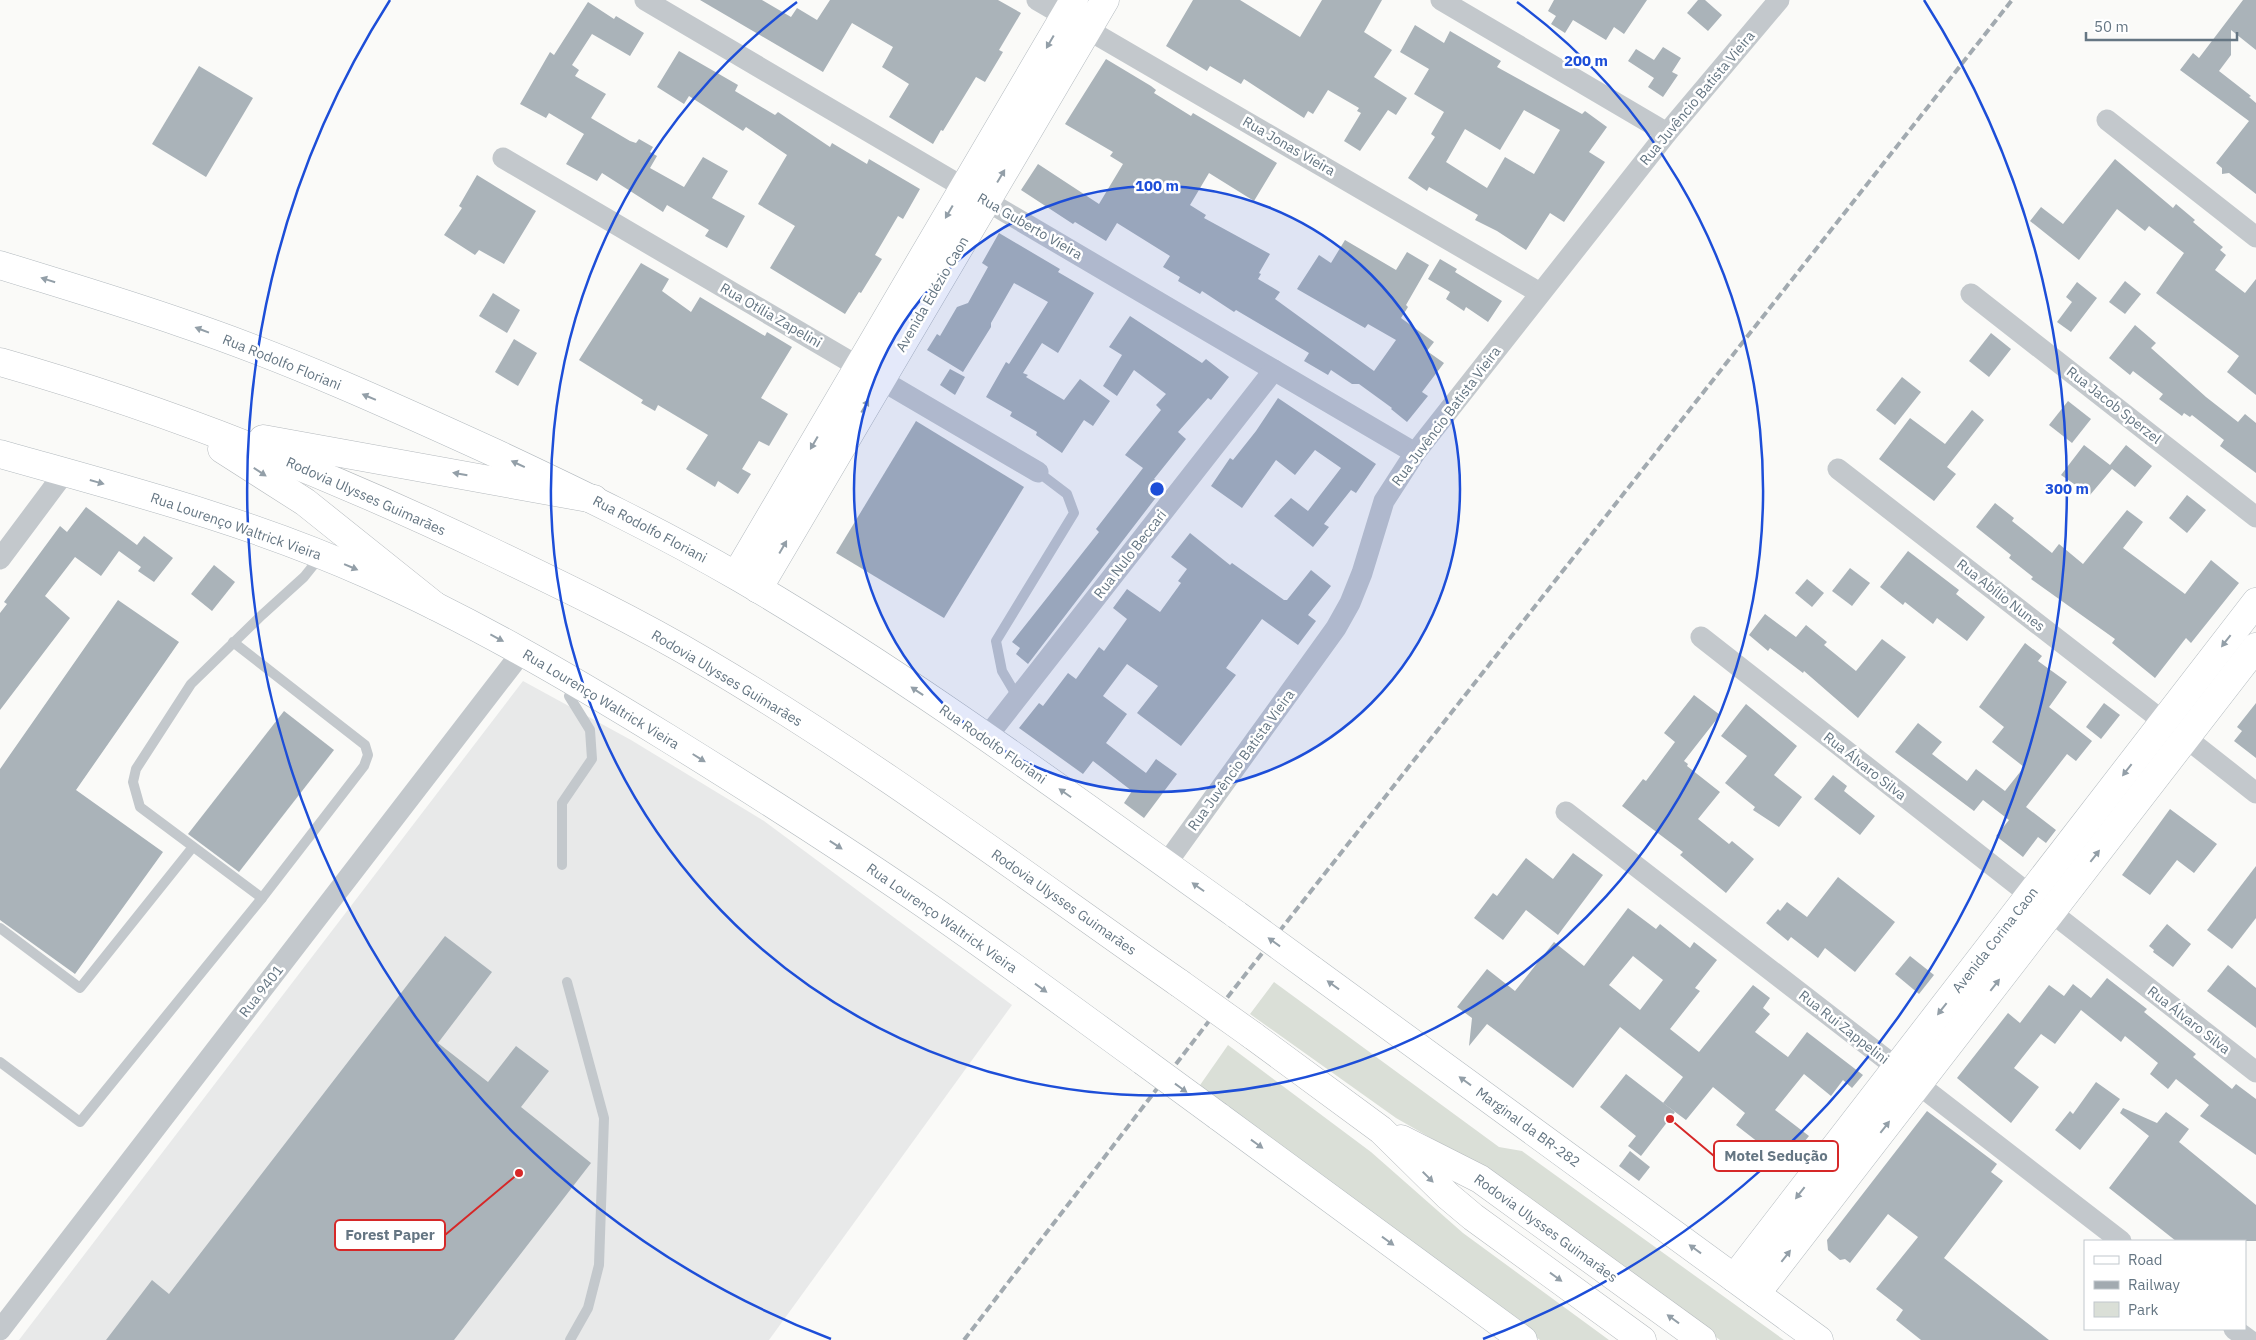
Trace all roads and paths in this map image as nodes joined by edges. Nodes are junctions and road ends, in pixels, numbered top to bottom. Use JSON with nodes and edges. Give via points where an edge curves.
{"nodes":[{"id":1,"x":645,"y":0,"type":"edge"},
{"id":2,"x":1037,"y":0,"type":"edge"},
{"id":3,"x":1105,"y":0,"type":"edge"},
{"id":4,"x":1442,"y":0,"type":"edge"},
{"id":5,"x":1779,"y":0,"type":"edge"},
{"id":6,"x":1076,"y":15,"type":"edge"},
{"id":7,"x":2107,"y":120,"type":"dead end"},
{"id":8,"x":1667,"y":133,"type":"junction"},
{"id":9,"x":503,"y":158,"type":"dead end"},
{"id":10,"x":975,"y":194,"type":"junction"},
{"id":11,"x":2256,"y":237,"type":"edge"},
{"id":12,"x":0,"y":265,"type":"edge"},
{"id":13,"x":1540,"y":293,"type":"junction"},
{"id":14,"x":1971,"y":294,"type":"dead end"},
{"id":15,"x":0,"y":362,"type":"edge"},
{"id":16,"x":1274,"y":370,"type":"junction"},
{"id":17,"x":870,"y":373,"type":"junction"},
{"id":18,"x":108,"y":394,"type":"junction"},
{"id":19,"x":205,"y":428,"type":"junction"},
{"id":20,"x":1415,"y":453,"type":"junction"},
{"id":21,"x":0,"y":454,"type":"edge"},
{"id":22,"x":1838,"y":469,"type":"dead end"},
{"id":23,"x":64,"y":472,"type":"junction"},
{"id":24,"x":1038,"y":472,"type":"joint"},
{"id":25,"x":594,"y":499,"type":"junction"},
{"id":26,"x":2256,"y":517,"type":"edge"},
{"id":27,"x":322,"y":554,"type":"junction"},
{"id":28,"x":0,"y":559,"type":"edge"},
{"id":29,"x":747,"y":582,"type":"junction"},
{"id":30,"x":2256,"y":602,"type":"edge"},
{"id":31,"x":435,"y":606,"type":"junction"},
{"id":32,"x":1701,"y":637,"type":"dead end"},
{"id":33,"x":233,"y":642,"type":"junction"},
{"id":34,"x":2256,"y":647,"type":"edge"},
{"id":35,"x":522,"y":652,"type":"junction"},
{"id":36,"x":568,"y":696,"type":"dead end"},
{"id":37,"x":1018,"y":698,"type":"junction"},
{"id":38,"x":2164,"y":722,"type":"junction"},
{"id":39,"x":986,"y":738,"type":"junction"},
{"id":40,"x":2186,"y":738,"type":"junction"},
{"id":41,"x":2256,"y":793,"type":"edge"},
{"id":42,"x":1566,"y":812,"type":"dead end"},
{"id":43,"x":192,"y":848,"type":"junction"},
{"id":44,"x":1166,"y":864,"type":"junction"},
{"id":45,"x":562,"y":865,"type":"dead end"},
{"id":46,"x":2030,"y":895,"type":"junction"},
{"id":47,"x":262,"y":898,"type":"junction"},
{"id":48,"x":2051,"y":912,"type":"junction"},
{"id":49,"x":1237,"y":915,"type":"joint"},
{"id":50,"x":0,"y":928,"type":"edge"},
{"id":51,"x":567,"y":982,"type":"dead end"},
{"id":52,"x":0,"y":1062,"type":"edge"},
{"id":53,"x":1896,"y":1068,"type":"junction"},
{"id":54,"x":2256,"y":1072,"type":"edge"},
{"id":55,"x":1918,"y":1084,"type":"junction"},
{"id":56,"x":1381,"y":1130,"type":"junction"},
{"id":57,"x":2120,"y":1240,"type":"edge"},
{"id":58,"x":1734,"y":1278,"type":"junction"},
{"id":59,"x":1756,"y":1294,"type":"junction"},
{"id":60,"x":0,"y":1330,"type":"edge"},
{"id":61,"x":2235,"y":1330,"type":"edge"},
{"id":62,"x":2256,"y":1336,"type":"edge"},
{"id":63,"x":570,"y":1340,"type":"edge"},
{"id":64,"x":1523,"y":1340,"type":"edge"},
{"id":65,"x":1642,"y":1340,"type":"edge"},
{"id":66,"x":1702,"y":1340,"type":"edge"},
{"id":67,"x":1819,"y":1340,"type":"edge"},
{"id":68,"x":2249,"y":1340,"type":"edge"},
{"id":69,"x":2254,"y":1340,"type":"edge"}],
"edges":[{"from":1,"to":10,"type":"street","name":"Rua Guberto Vieira"},
{"from":2,"to":6,"type":"street","name":"Rua Jonas Vieira"},
{"from":3,"to":6,"type":"main road","name":"Avenida Edézio Caon"},
{"from":4,"to":8,"type":"street"},
{"from":5,"to":8,"type":"street","name":"Rua Juvêncio Batista Vieira"},
{"from":6,"to":10,"type":"main road","name":"Avenida Edézio Caon"},
{"from":6,"to":13,"type":"street","name":"Rua Jonas Vieira"},
{"from":7,"to":11,"type":"street"},
{"from":8,"to":13,"type":"street","name":"Rua Juvêncio Batista Vieira"},
{"from":9,"to":17,"type":"street","name":"Rua Otília Zapelini"},
{"from":10,"to":16,"type":"street","name":"Rua Guberto Vieira"},
{"from":10,"to":17,"type":"main road","name":"Avenida Edézio Caon"},
{"from":25,"to":12,"type":"main road","name":"Rua Rodolfo Floriani","one_way":true,"via":[[296,366],[184,323]]},
{"from":13,"to":20,"type":"street","name":"Rua Juvêncio Batista Vieira"},
{"from":14,"to":26,"type":"street","name":"Rua Jacob Sperzel"},
{"from":15,"to":18,"type":"main road","name":"Rodovia Ulysses Guimarães"},
{"from":16,"to":20,"type":"street","name":"Rua Guberto Vieira"},
{"from":16,"to":37,"type":"street","name":"Rua Nulo Beccari"},
{"from":17,"to":24,"type":"street","name":"Rua Otília Zapelini"},
{"from":17,"to":29,"type":"main road","name":"Avenida Edézio Caon"},
{"from":18,"to":19,"type":"main road","name":"Rodovia Ulysses Guimarães"},
{"from":18,"to":31,"type":"main road","one_way":true,"via":[[230,453],[305,502]]},
{"from":25,"to":19,"type":"main road","one_way":true},
{"from":19,"to":56,"type":"main road","name":"Rodovia Ulysses Guimarães","bridge":true,"via":[[338,481],[440,527],[553,581],[703,661],[881,774],[1180,983]]},
{"from":20,"to":44,"type":"street","name":"Rua Juvêncio Batista Vieira","via":[[1384,501],[1362,573],[1336,628]]},
{"from":21,"to":23,"type":"main road","name":"Rua Lourenço Waltrick Vieira"},
{"from":22,"to":38,"type":"street","name":"Rua Abílio Nunes"},
{"from":23,"to":27,"type":"main road","name":"Rua Lourenço Waltrick Vieira","one_way":true,"via":[[188,508]]},
{"from":23,"to":28,"type":"street"},
{"from":24,"to":37,"type":"lane","via":[[1067,494],[1074,513],[996,641],[1002,671]]},
{"from":25,"to":29,"type":"main road","name":"Rua Rodolfo Floriani"},
{"from":27,"to":31,"type":"main road","name":"Rua Lourenço Waltrick Vieira","one_way":true},
{"from":27,"to":33,"type":"lane","via":[[304,577]]},
{"from":39,"to":29,"type":"main road","name":"Rua Rodolfo Floriani","one_way":true},
{"from":30,"to":38,"type":"main road","name":"Avenida Corina Caon","one_way":true},
{"from":31,"to":35,"type":"main road","name":"Rua Lourenço Waltrick Vieira","one_way":true},
{"from":32,"to":46,"type":"street","name":"Rua Álvaro Silva"},
{"from":33,"to":43,"type":"lane","via":[[191,684],[136,769],[134,782],[140,807]]},
{"from":33,"to":47,"type":"lane","via":[[365,745],[368,755],[364,766]]},
{"from":34,"to":40,"type":"main road","name":"Avenida Corina Caon"},
{"from":35,"to":60,"type":"street","name":"Rua 9401"},
{"from":35,"to":64,"type":"main road","name":"Rua Lourenço Waltrick Vieira","one_way":true,"bridge":true,"via":[[744,785],[899,887],[1143,1061]]},
{"from":36,"to":45,"type":"lane","via":[[590,730],[592,759],[562,803]]},
{"from":37,"to":39,"type":"street","name":"Rua Nulo Beccari"},
{"from":38,"to":46,"type":"main road","name":"Avenida Corina Caon","one_way":true},
{"from":44,"to":39,"type":"main road","name":"Rua Rodolfo Floriani","one_way":true},
{"from":40,"to":41,"type":"street"},
{"from":48,"to":40,"type":"main road","name":"Avenida Corina Caon","one_way":true},
{"from":42,"to":53,"type":"street","name":"Rua Rui Zappelini"},
{"from":43,"to":47,"type":"lane"},
{"from":43,"to":50,"type":"lane","via":[[80,988]]},
{"from":49,"to":44,"type":"main road","name":"Rua Rodolfo Floriani","one_way":true},
{"from":46,"to":53,"type":"main road","name":"Avenida Corina Caon","one_way":true},
{"from":47,"to":52,"type":"lane","via":[[80,1122]]},
{"from":48,"to":54,"type":"street","name":"Rua Álvaro Silva"},
{"from":55,"to":48,"type":"main road","name":"Avenida Corina Caon","one_way":true},
{"from":58,"to":49,"type":"main road","name":"Marginal da BR-282","one_way":true,"bridge":true},
{"from":51,"to":63,"type":"lane","via":[[604,1118],[599,1266],[588,1308]]},
{"from":53,"to":55,"type":"street","name":"Rua Rui Zappelini"},
{"from":53,"to":58,"type":"main road","name":"Avenida Corina Caon","one_way":true},
{"from":55,"to":57,"type":"street","name":"Rua Rui Zappelini"},
{"from":59,"to":55,"type":"main road","name":"Avenida Corina Caon","one_way":true},
{"from":56,"to":65,"type":"main road","name":"Rodovia Ulysses Guimarães","one_way":true,"via":[[1473,1217]]},
{"from":66,"to":56,"type":"main road","name":"Rodovia Ulysses Guimarães","one_way":true,"via":[[1480,1179]]},
{"from":58,"to":59,"type":"main road","name":"Marginal da BR-282"},
{"from":59,"to":67,"type":"main road","name":"Marginal da BR-282"},
{"from":61,"to":68,"type":"street"},
{"from":62,"to":69,"type":"street"}]}
